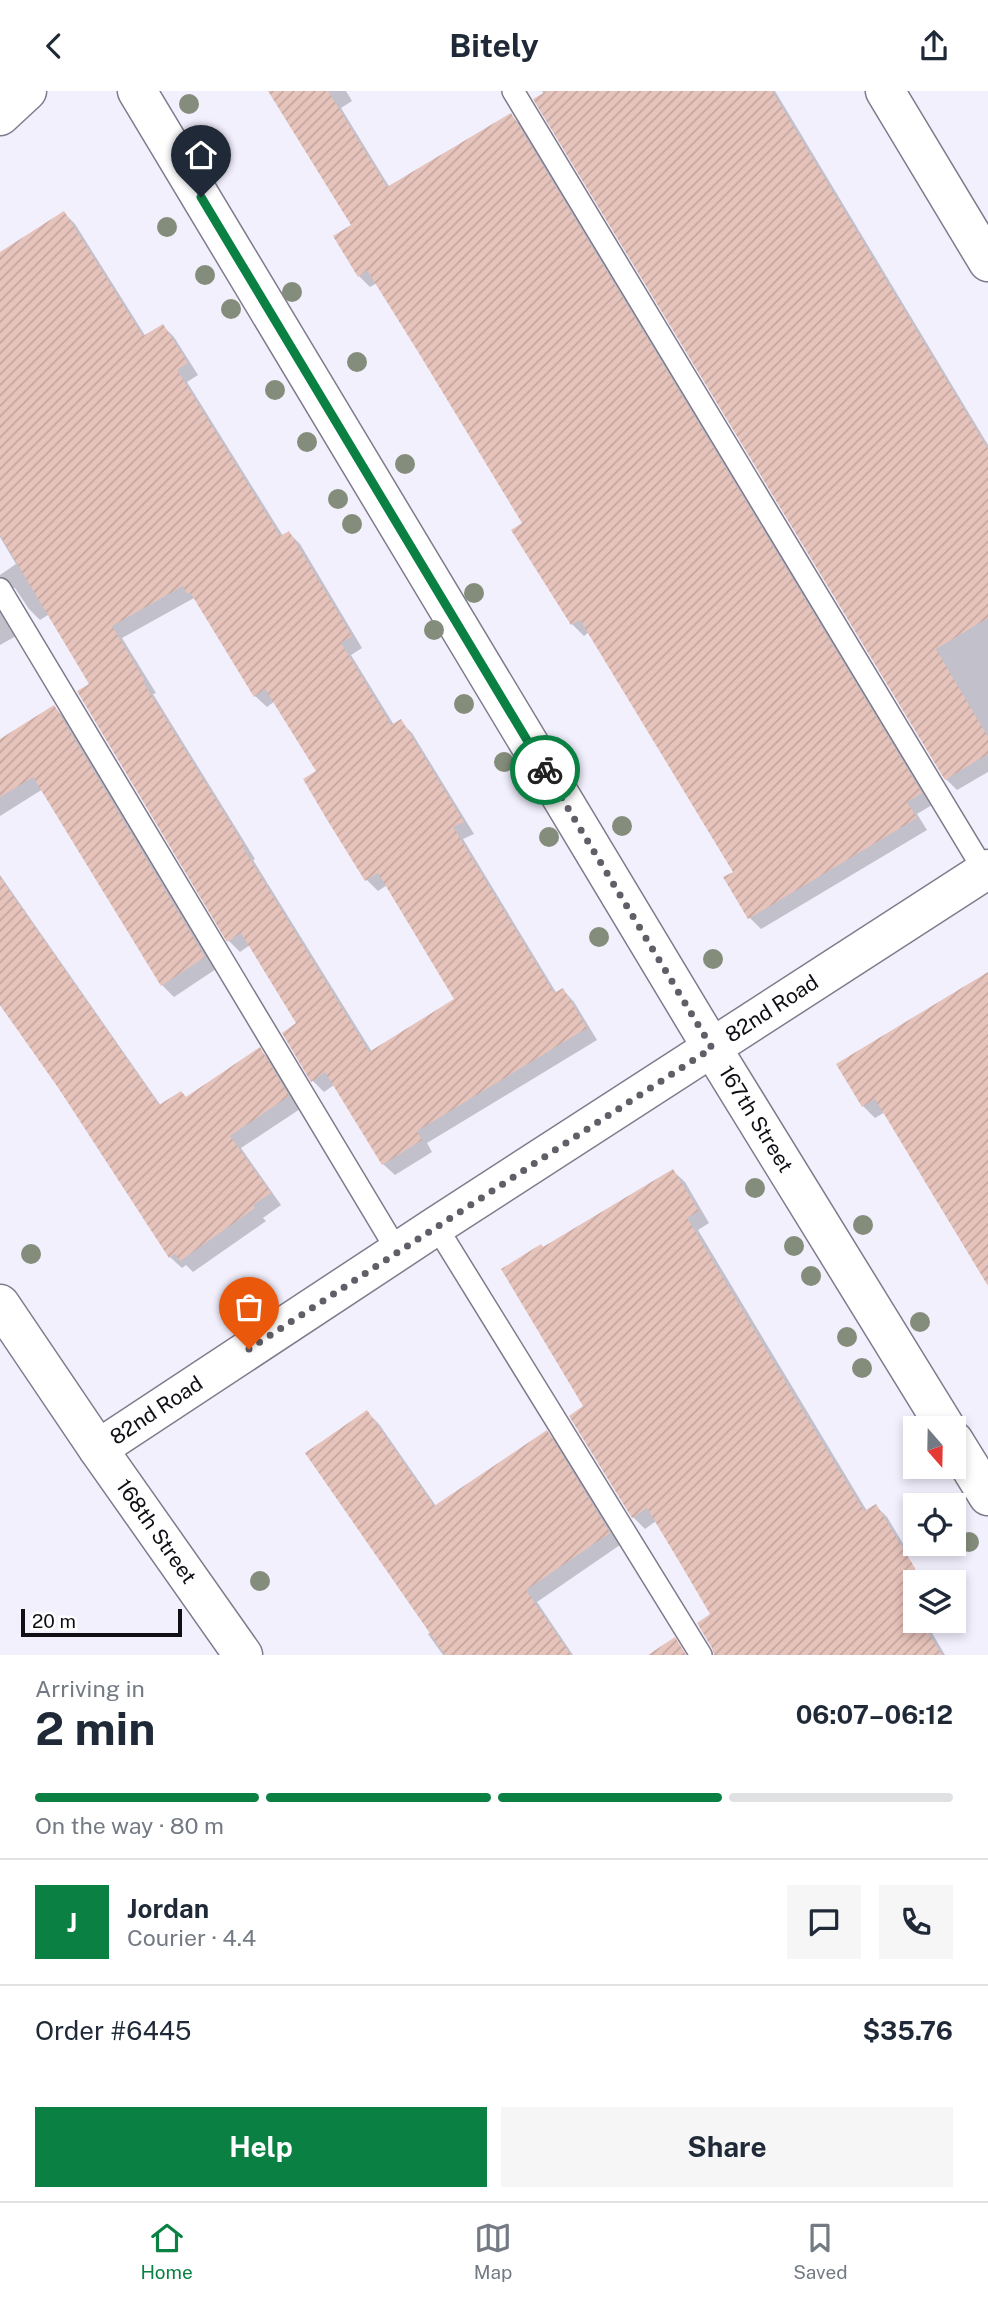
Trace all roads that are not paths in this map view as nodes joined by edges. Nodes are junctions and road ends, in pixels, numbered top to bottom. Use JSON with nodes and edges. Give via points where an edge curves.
{"nodes":[{"id":1,"x":27,"y":91,"type":"edge"},
{"id":2,"x":137,"y":91,"type":"edge"},
{"id":3,"x":513,"y":91,"type":"edge"},
{"id":4,"x":885,"y":91,"type":"edge"},
{"id":5,"x":0,"y":116,"type":"edge"},
{"id":6,"x":988,"y":262,"type":"edge"},
{"id":7,"x":0,"y":589,"type":"edge"},
{"id":8,"x":987,"y":872,"type":"edge"},
{"id":9,"x":712,"y":1048,"type":"junction"},
{"id":10,"x":436,"y":1226,"type":"junction"},
{"id":11,"x":398,"y":1252,"type":"junction"},
{"id":12,"x":0,"y":1304,"type":"edge"},
{"id":13,"x":939,"y":1416,"type":"edge"},
{"id":14,"x":98,"y":1449,"type":"junction"},
{"id":15,"x":966,"y":1460,"type":"edge"},
{"id":16,"x":988,"y":1496,"type":"edge"},
{"id":17,"x":243,"y":1655,"type":"edge"},
{"id":18,"x":701,"y":1655,"type":"edge"}],
"edges":[{"from":1,"to":5,"type":"street"},
{"from":2,"to":9,"type":"street","name":"167th Street"},
{"from":3,"to":8,"type":"lane"},
{"from":4,"to":6,"type":"street"},
{"from":7,"to":11,"type":"lane"},
{"from":8,"to":9,"type":"street","name":"82nd Road"},
{"from":9,"to":10,"type":"street","name":"82nd Road"},
{"from":9,"to":13,"type":"street","name":"167th Street"},
{"from":10,"to":11,"type":"street","name":"82nd Road"},
{"from":10,"to":18,"type":"lane"},
{"from":11,"to":14,"type":"street","name":"82nd Road"},
{"from":12,"to":14,"type":"street","name":"168th Street"},
{"from":14,"to":17,"type":"street","name":"168th Street"},
{"from":15,"to":16,"type":"street"}]}
